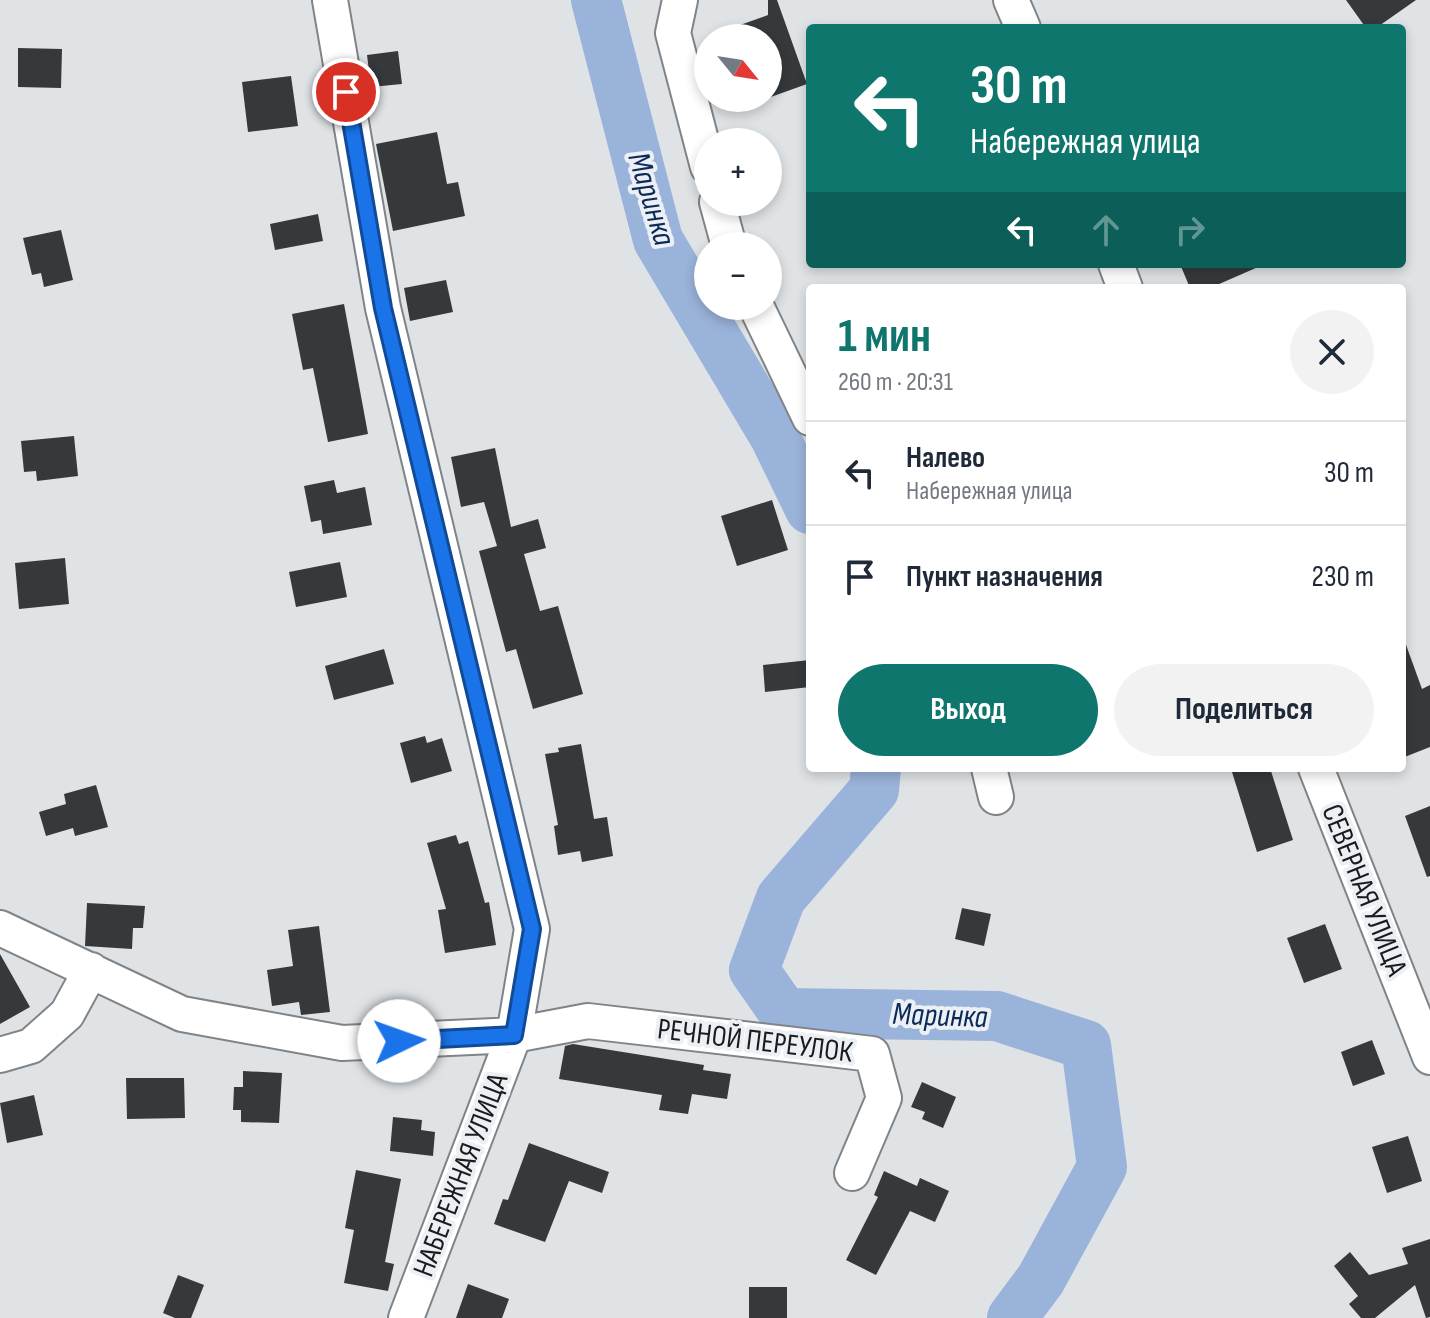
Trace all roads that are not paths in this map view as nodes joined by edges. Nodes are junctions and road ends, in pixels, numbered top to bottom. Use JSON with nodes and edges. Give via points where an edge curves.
{"nodes":[{"id":1,"x":330,"y":0,"type":"edge"},
{"id":2,"x":680,"y":0,"type":"edge"},
{"id":3,"x":1011,"y":0,"type":"edge"},
{"id":4,"x":1021,"y":24,"type":"edge"},
{"id":5,"x":698,"y":128,"type":"edge"},
{"id":6,"x":763,"y":320,"type":"edge"},
{"id":7,"x":806,"y":410,"type":"edge"},
{"id":8,"x":1318,"y":772,"type":"edge"},
{"id":9,"x":0,"y":928,"type":"edge"},
{"id":10,"x":91,"y":970,"type":"junction"},
{"id":11,"x":514,"y":1035,"type":"junction"},
{"id":12,"x":0,"y":1055,"type":"edge"},
{"id":13,"x":1430,"y":1057,"type":"edge"},
{"id":14,"x":852,"y":1173,"type":"dead end"},
{"id":15,"x":406,"y":1318,"type":"edge"}],
"edges":[{"from":1,"to":11,"type":"street","name":"НАБЕРЕЖНАЯ УЛИЦА","via":[[383,308],[532,929]]},
{"from":2,"to":5,"type":"street","via":[[673,33]]},
{"from":3,"to":4,"type":"street"},
{"from":6,"to":7,"type":"street"},
{"from":8,"to":13,"type":"street","name":"СЕВЕРНАЯ УЛИЦА"},
{"from":9,"to":10,"type":"street"},
{"from":10,"to":11,"type":"street","via":[[182,1014],[342,1043]]},
{"from":10,"to":12,"type":"street","via":[[67,1014],[31,1046]]},
{"from":11,"to":14,"type":"street","name":"РЕЧНОЙ ПЕРЕУЛОК","via":[[588,1021],[872,1054],[884,1098]]},
{"from":11,"to":15,"type":"street","name":"НАБЕРЕЖНАЯ УЛИЦА"}]}
